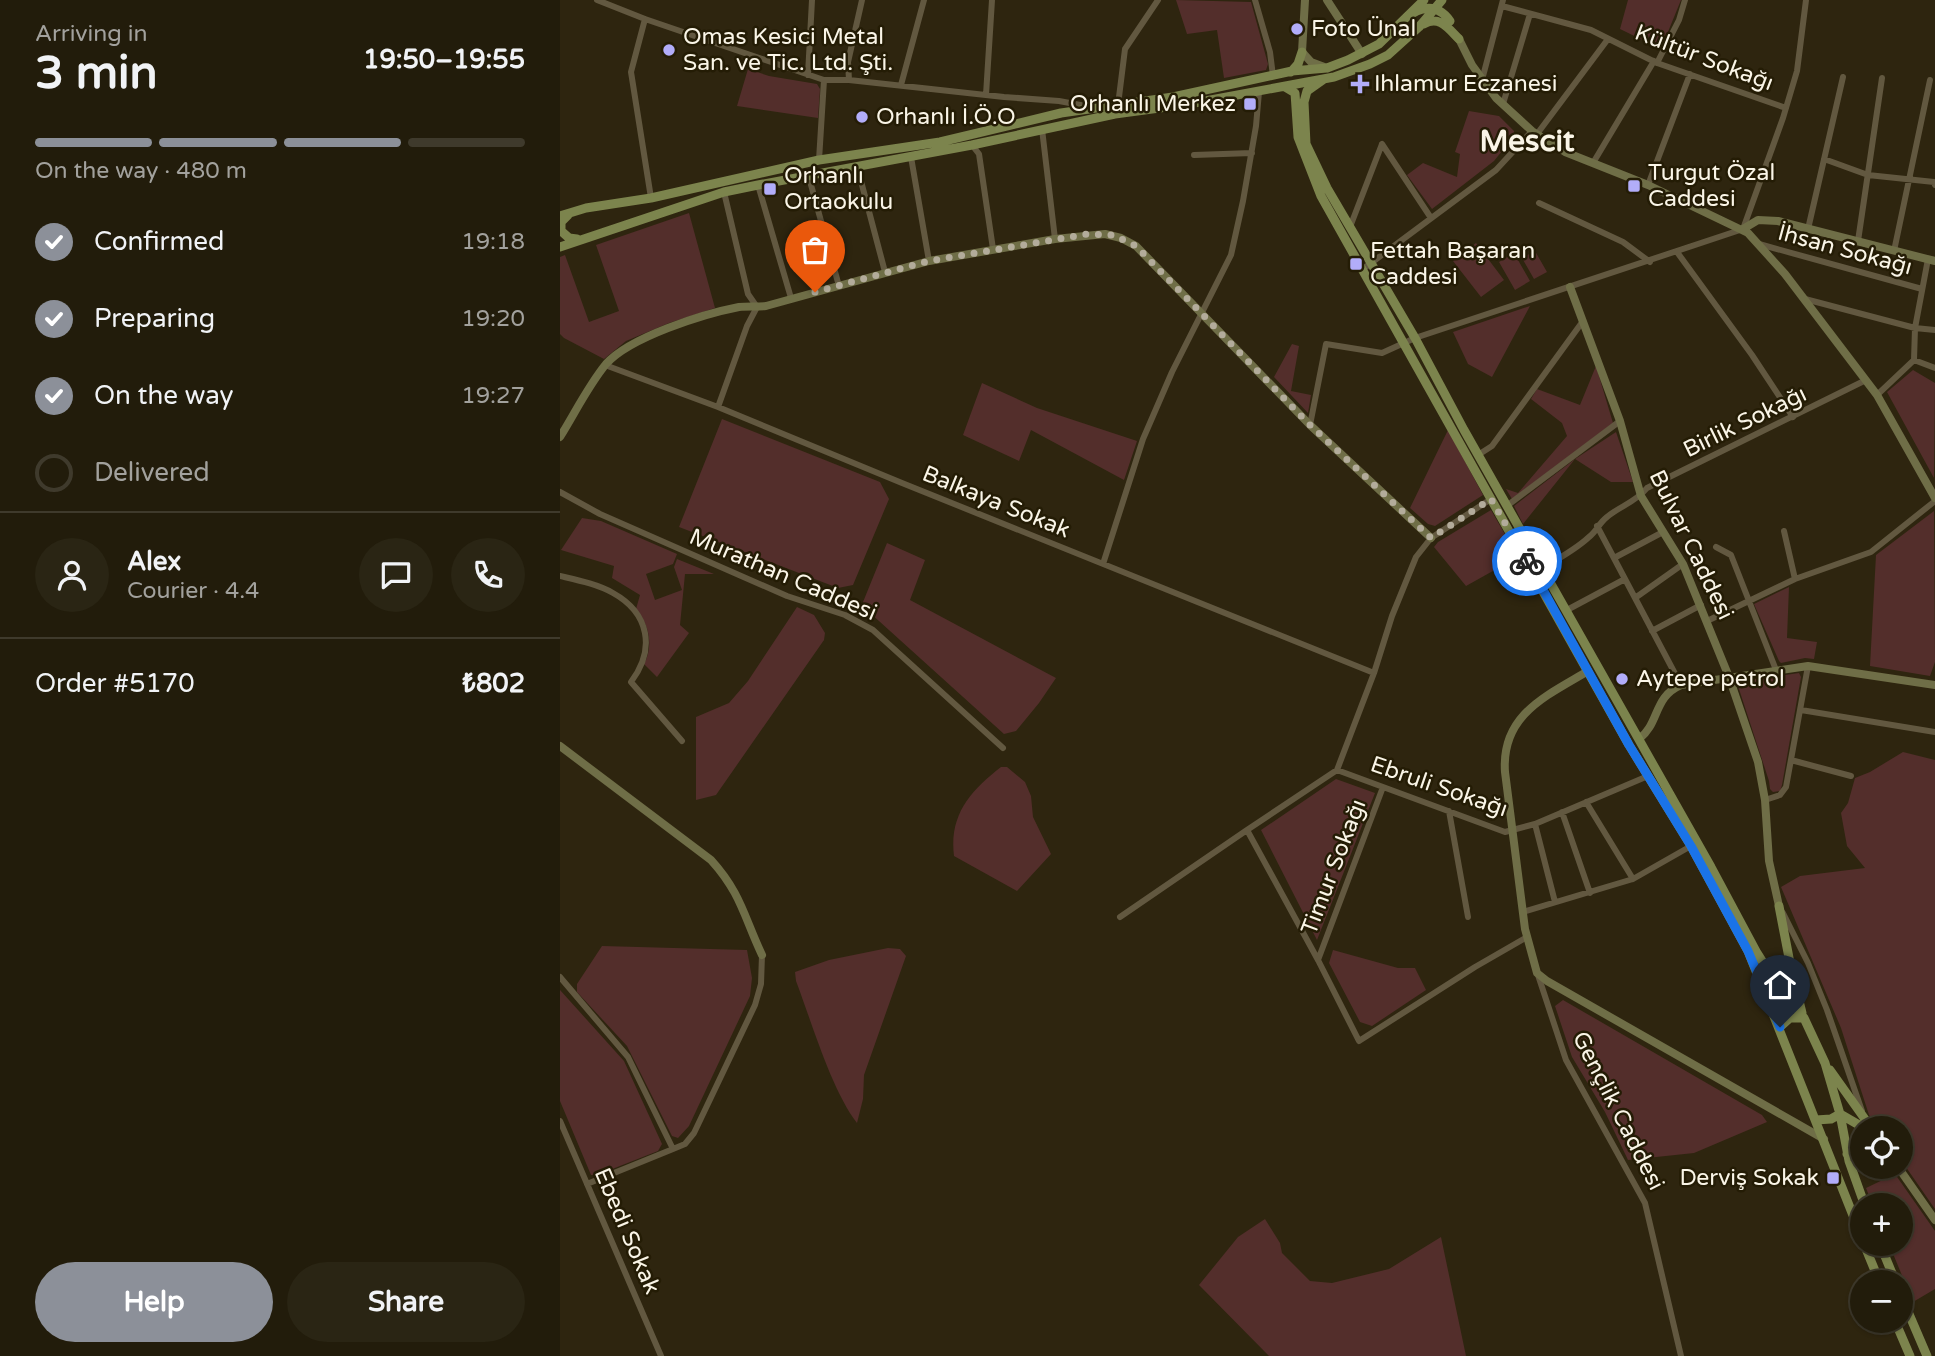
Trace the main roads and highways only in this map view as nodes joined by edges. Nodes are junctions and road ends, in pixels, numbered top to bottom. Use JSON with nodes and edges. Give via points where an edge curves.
{"nodes":[{"id":1,"x":1423,"y":0,"type":"edge"},
{"id":2,"x":1443,"y":0,"type":"edge"},
{"id":3,"x":1415,"y":8,"type":"edge"},
{"id":4,"x":1435,"y":8,"type":"junction"},
{"id":5,"x":1450,"y":21,"type":"junction"},
{"id":6,"x":1419,"y":27,"type":"junction"},
{"id":7,"x":1302,"y":52,"type":"road end"},
{"id":8,"x":1327,"y":68,"type":"junction"},
{"id":9,"x":1292,"y":71,"type":"junction"},
{"id":10,"x":1324,"y":79,"type":"junction"},
{"id":11,"x":1302,"y":84,"type":"junction"},
{"id":12,"x":1285,"y":87,"type":"junction"},
{"id":13,"x":1271,"y":90,"type":"junction"},
{"id":14,"x":1296,"y":102,"type":"junction"},
{"id":15,"x":586,"y":208,"type":"junction"},
{"id":16,"x":560,"y":216,"type":"edge"},
{"id":17,"x":589,"y":236,"type":"junction"},
{"id":18,"x":560,"y":247,"type":"edge"},
{"id":19,"x":1367,"y":266,"type":"junction"},
{"id":20,"x":1538,"y":571,"type":"junction"},
{"id":21,"x":1779,"y":906,"type":"road end"},
{"id":22,"x":1792,"y":971,"type":"junction"},
{"id":23,"x":1774,"y":980,"type":"junction"},
{"id":24,"x":1761,"y":982,"type":"junction"},
{"id":25,"x":1804,"y":1018,"type":"junction"},
{"id":26,"x":1780,"y":1027,"type":"junction"},
{"id":27,"x":1825,"y":1063,"type":"junction"},
{"id":28,"x":1840,"y":1114,"type":"junction"},
{"id":29,"x":1864,"y":1116,"type":"edge"},
{"id":30,"x":1816,"y":1120,"type":"junction"},
{"id":31,"x":1850,"y":1120,"type":"edge"},
{"id":32,"x":1850,"y":1149,"type":"edge"},
{"id":33,"x":1847,"y":1154,"type":"junction"},
{"id":34,"x":1860,"y":1193,"type":"edge"},
{"id":35,"x":1850,"y":1207,"type":"edge"},
{"id":36,"x":1913,"y":1323,"type":"edge"},
{"id":37,"x":1900,"y":1333,"type":"edge"},
{"id":38,"x":1910,"y":1356,"type":"edge"},
{"id":39,"x":1927,"y":1356,"type":"edge"}],
"edges":[{"from":1,"to":3,"type":"main road"},
{"from":2,"to":4,"type":"main road"},
{"from":2,"to":5,"type":"main road"},
{"from":3,"to":4,"type":"main road"},
{"from":3,"to":8,"type":"main road","via":[[1379,44]]},
{"from":4,"to":5,"type":"main road"},
{"from":4,"to":6,"type":"main road"},
{"from":5,"to":6,"type":"main road","via":[[1458,39],[1437,21]]},
{"from":6,"to":10,"type":"main road","via":[[1379,60]]},
{"from":7,"to":9,"type":"main road"},
{"from":8,"to":9,"type":"main road"},
{"from":8,"to":11,"type":"main road"},
{"from":9,"to":13,"type":"main road"},
{"from":9,"to":15,"type":"main road"},
{"from":10,"to":11,"type":"main road"},
{"from":10,"to":19,"type":"main road","via":[[1305,96],[1306,144]]},
{"from":11,"to":12,"type":"main road"},
{"from":11,"to":14,"type":"main road"},
{"from":12,"to":13,"type":"main road"},
{"from":12,"to":14,"type":"main road","via":[[1293,90]]},
{"from":13,"to":17,"type":"main road","via":[[1115,114],[758,184]]},
{"from":14,"to":19,"type":"main road","via":[[1298,137],[1321,196]]},
{"from":15,"to":16,"type":"main road"},
{"from":15,"to":17,"type":"main road","via":[[562,219],[560,227],[569,238]]},
{"from":17,"to":18,"type":"main road"},
{"from":19,"to":20,"type":"main road","via":[[1491,499]]},
{"from":19,"to":20,"type":"main road","via":[[1415,338],[1508,505]]},
{"from":20,"to":23,"type":"main road","via":[[1567,610]]},
{"from":20,"to":24,"type":"main road","via":[[1588,671],[1691,846]]},
{"from":21,"to":22,"type":"main road"},
{"from":22,"to":23,"type":"main road"},
{"from":22,"to":25,"type":"main road"},
{"from":23,"to":24,"type":"main road"},
{"from":23,"to":25,"type":"main road"},
{"from":24,"to":26,"type":"main road"},
{"from":25,"to":26,"type":"main road","via":[[1790,1018]]},
{"from":25,"to":27,"type":"main road"},
{"from":26,"to":30,"type":"main road"},
{"from":27,"to":28,"type":"main road"},
{"from":27,"to":29,"type":"main road"},
{"from":28,"to":30,"type":"main road"},
{"from":28,"to":31,"type":"main road"},
{"from":28,"to":33,"type":"main road"},
{"from":30,"to":35,"type":"main road"},
{"from":32,"to":33,"type":"main road"},
{"from":33,"to":34,"type":"main road"},
{"from":36,"to":39,"type":"main road"},
{"from":37,"to":38,"type":"main road"}]}
